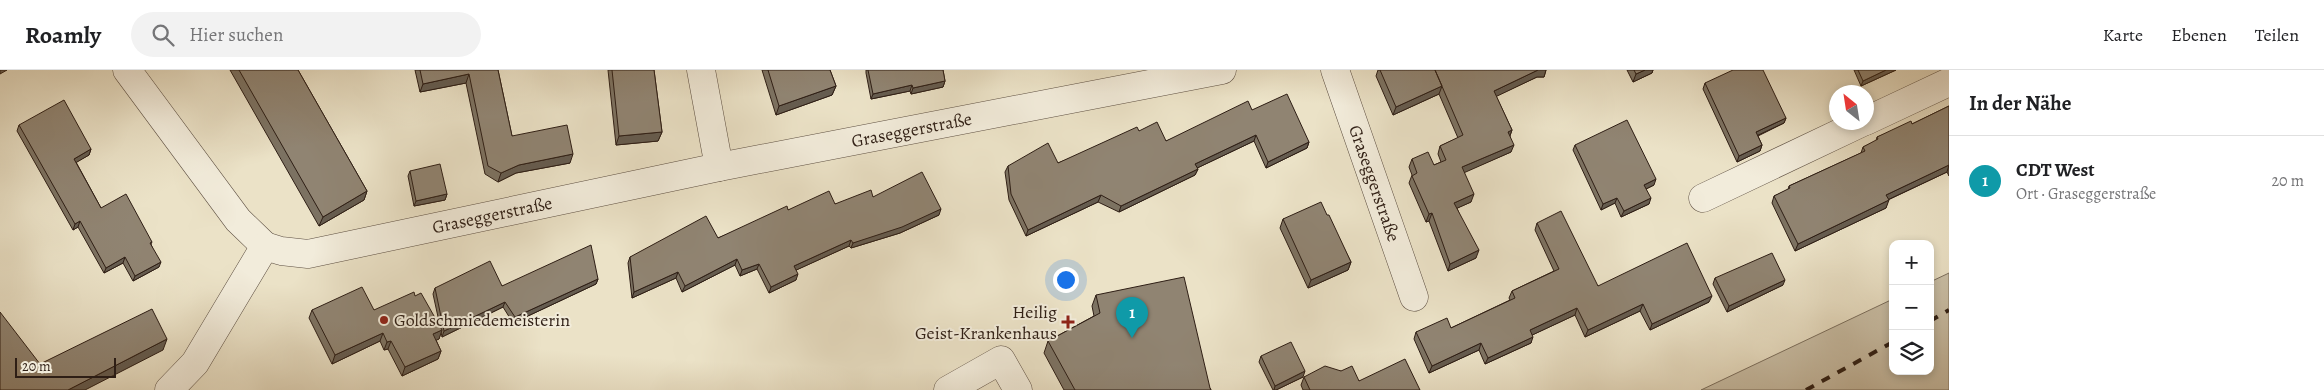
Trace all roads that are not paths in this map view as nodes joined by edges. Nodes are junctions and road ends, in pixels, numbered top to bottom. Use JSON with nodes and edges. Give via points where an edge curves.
{"nodes":[{"id":1,"x":127,"y":70,"type":"edge"},
{"id":2,"x":701,"y":70,"type":"edge"},
{"id":3,"x":1222,"y":70,"type":"edge"},
{"id":4,"x":1334,"y":70,"type":"edge"},
{"id":5,"x":1100,"y":82,"type":"edge"},
{"id":6,"x":1949,"y":82,"type":"edge"},
{"id":7,"x":1874,"y":117,"type":"edge"},
{"id":8,"x":1846,"y":130,"type":"edge"},
{"id":9,"x":719,"y":167,"type":"junction"},
{"id":10,"x":1703,"y":198,"type":"dead end"},
{"id":11,"x":265,"y":246,"type":"junction"},
{"id":12,"x":1414,"y":297,"type":"dead end"},
{"id":13,"x":169,"y":390,"type":"edge"},
{"id":14,"x":948,"y":390,"type":"edge"},
{"id":15,"x":1018,"y":390,"type":"edge"}],
"edges":[{"from":1,"to":11,"type":"street","via":[[238,220]]},
{"from":2,"to":9,"type":"street"},
{"from":3,"to":5,"type":"street","name":"Graseggerstraße"},
{"from":4,"to":12,"type":"street","name":"Graseggerstraße"},
{"from":5,"to":9,"type":"street","name":"Graseggerstraße"},
{"from":6,"to":7,"type":"street"},
{"from":8,"to":10,"type":"street"},
{"from":9,"to":11,"type":"street","name":"Graseggerstraße","via":[[308,254]]},
{"from":11,"to":13,"type":"street","via":[[194,363]]},
{"from":14,"to":15,"type":"street","via":[[1001,360]]}]}
